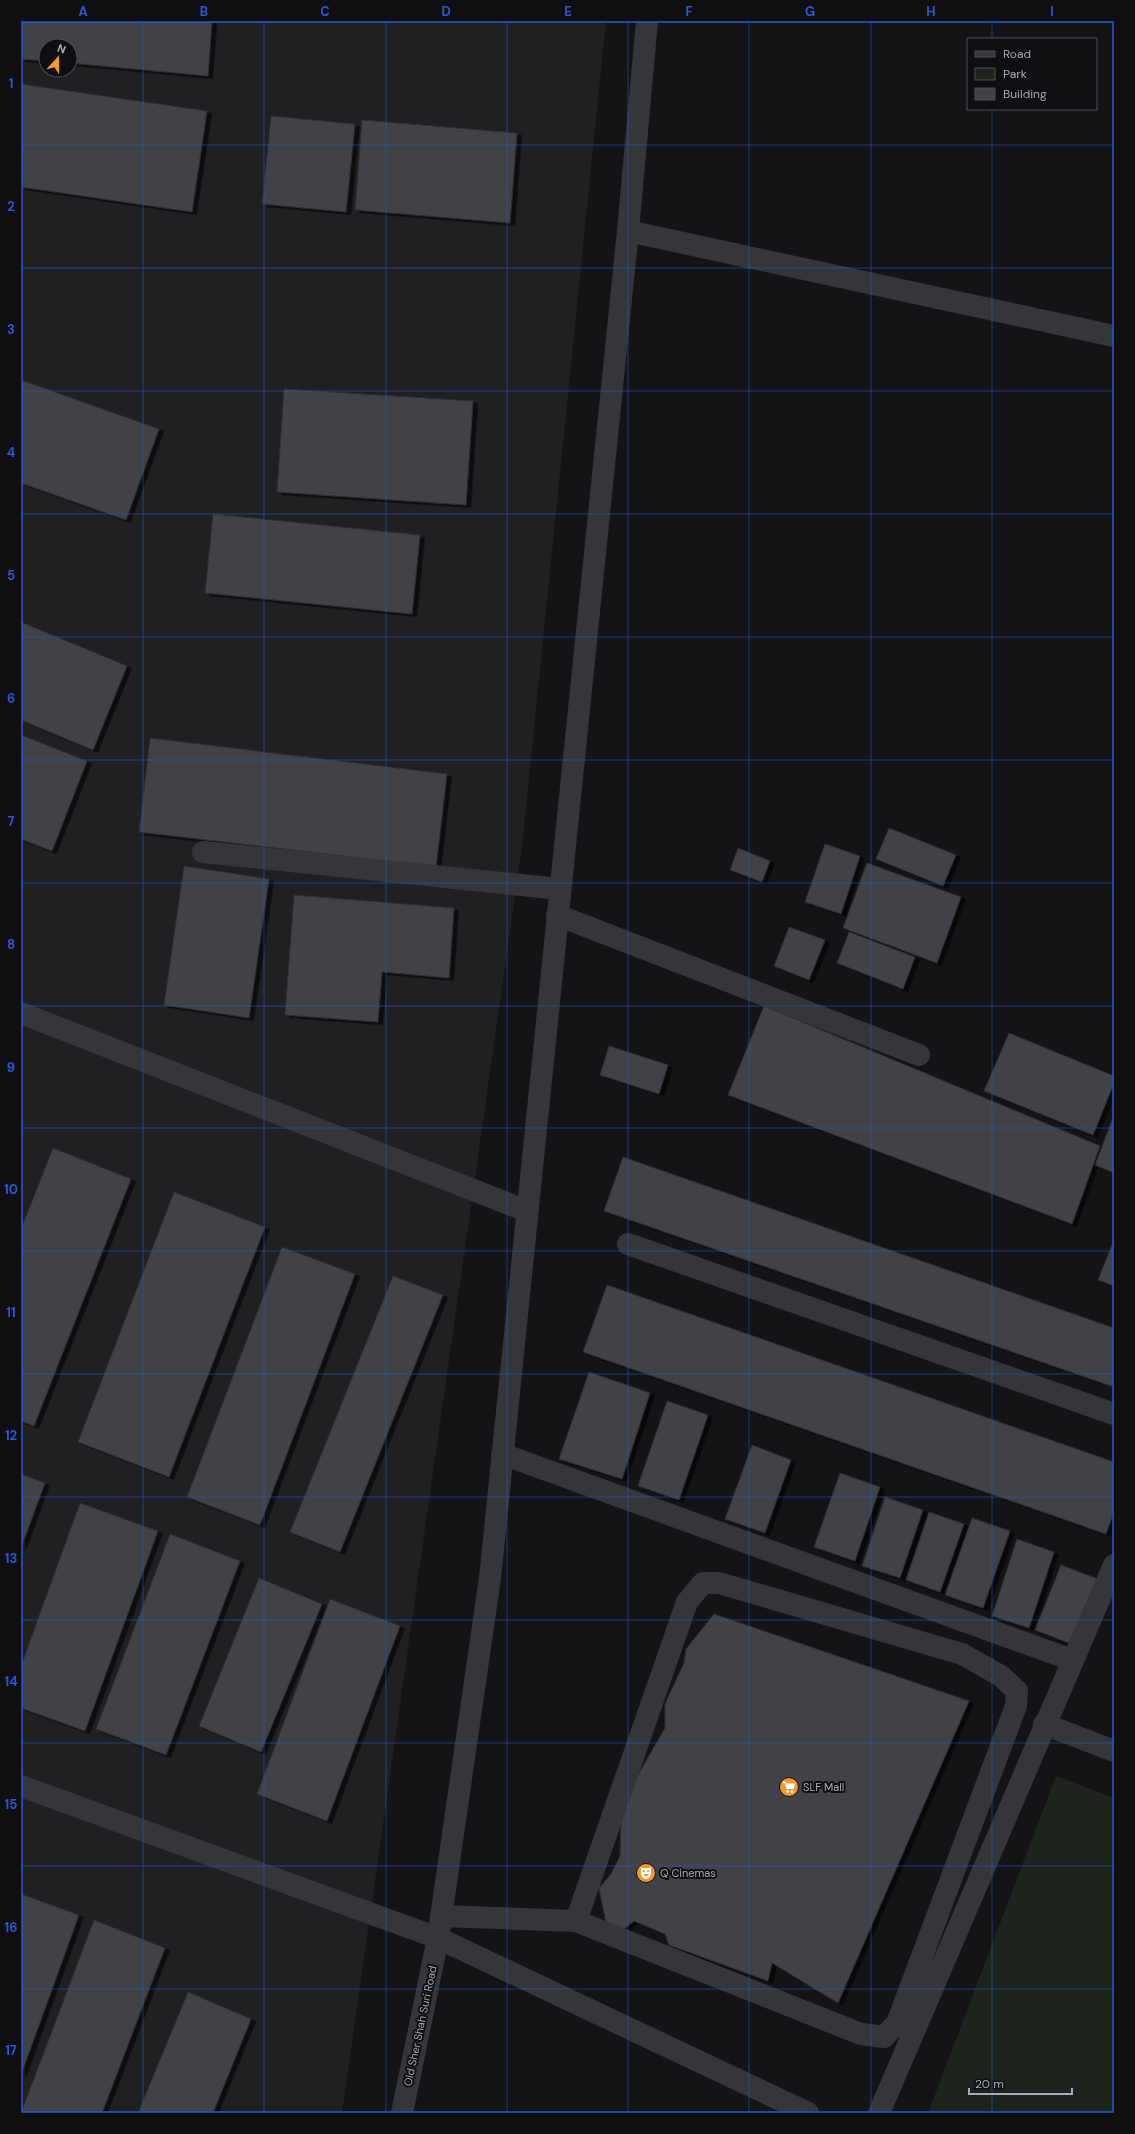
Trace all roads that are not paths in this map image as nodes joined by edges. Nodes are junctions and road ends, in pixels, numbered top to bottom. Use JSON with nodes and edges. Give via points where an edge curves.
{"nodes":[{"id":1,"x":647,"y":21,"type":"edge"},
{"id":2,"x":628,"y":231,"type":"junction"},
{"id":3,"x":1114,"y":336,"type":"edge"},
{"id":4,"x":203,"y":852,"type":"dead end"},
{"id":5,"x":560,"y":889,"type":"junction"},
{"id":6,"x":557,"y":915,"type":"junction"},
{"id":7,"x":21,"y":1013,"type":"edge"},
{"id":8,"x":919,"y":1055,"type":"dead end"},
{"id":9,"x":527,"y":1211,"type":"junction"},
{"id":10,"x":628,"y":1244,"type":"dead end"},
{"id":11,"x":1114,"y":1414,"type":"edge"},
{"id":12,"x":502,"y":1454,"type":"junction"},
{"id":13,"x":1114,"y":1565,"type":"edge"},
{"id":14,"x":1072,"y":1660,"type":"junction"},
{"id":15,"x":1044,"y":1724,"type":"junction"},
{"id":16,"x":1114,"y":1751,"type":"edge"},
{"id":17,"x":21,"y":1786,"type":"edge"},
{"id":18,"x":441,"y":1916,"type":"junction"},
{"id":19,"x":576,"y":1921,"type":"junction"},
{"id":20,"x":438,"y":1938,"type":"junction"},
{"id":21,"x":402,"y":2113,"type":"edge"},
{"id":22,"x":808,"y":2113,"type":"edge"},
{"id":23,"x":879,"y":2113,"type":"edge"}],
"edges":[{"from":1,"to":2,"type":"street","name":"Old Sher Shah Suri Road"},
{"from":2,"to":3,"type":"street"},
{"from":2,"to":5,"type":"street","name":"Old Sher Shah Suri Road"},
{"from":4,"to":5,"type":"street"},
{"from":5,"to":6,"type":"street","name":"Old Sher Shah Suri Road"},
{"from":6,"to":8,"type":"street"},
{"from":6,"to":9,"type":"street","name":"Old Sher Shah Suri Road"},
{"from":7,"to":9,"type":"street"},
{"from":9,"to":12,"type":"street","name":"Old Sher Shah Suri Road"},
{"from":10,"to":11,"type":"street"},
{"from":12,"to":14,"type":"street"},
{"from":12,"to":18,"type":"street","name":"Old Sher Shah Suri Road","via":[[490,1578]]},
{"from":13,"to":14,"type":"street"},
{"from":14,"to":15,"type":"street"},
{"from":15,"to":16,"type":"street"},
{"from":15,"to":23,"type":"street"},
{"from":17,"to":20,"type":"street"},
{"from":18,"to":19,"type":"street"},
{"from":18,"to":20,"type":"street","name":"Old Sher Shah Suri Road"},
{"from":19,"to":19,"type":"street","via":[[861,2034],[884,2038],[897,2023],[1016,1706],[1017,1691],[1001,1676],[962,1654],[719,1583],[703,1583],[687,1602]]},
{"from":20,"to":21,"type":"street","name":"Old Sher Shah Suri Road"},
{"from":20,"to":22,"type":"street"}]}
